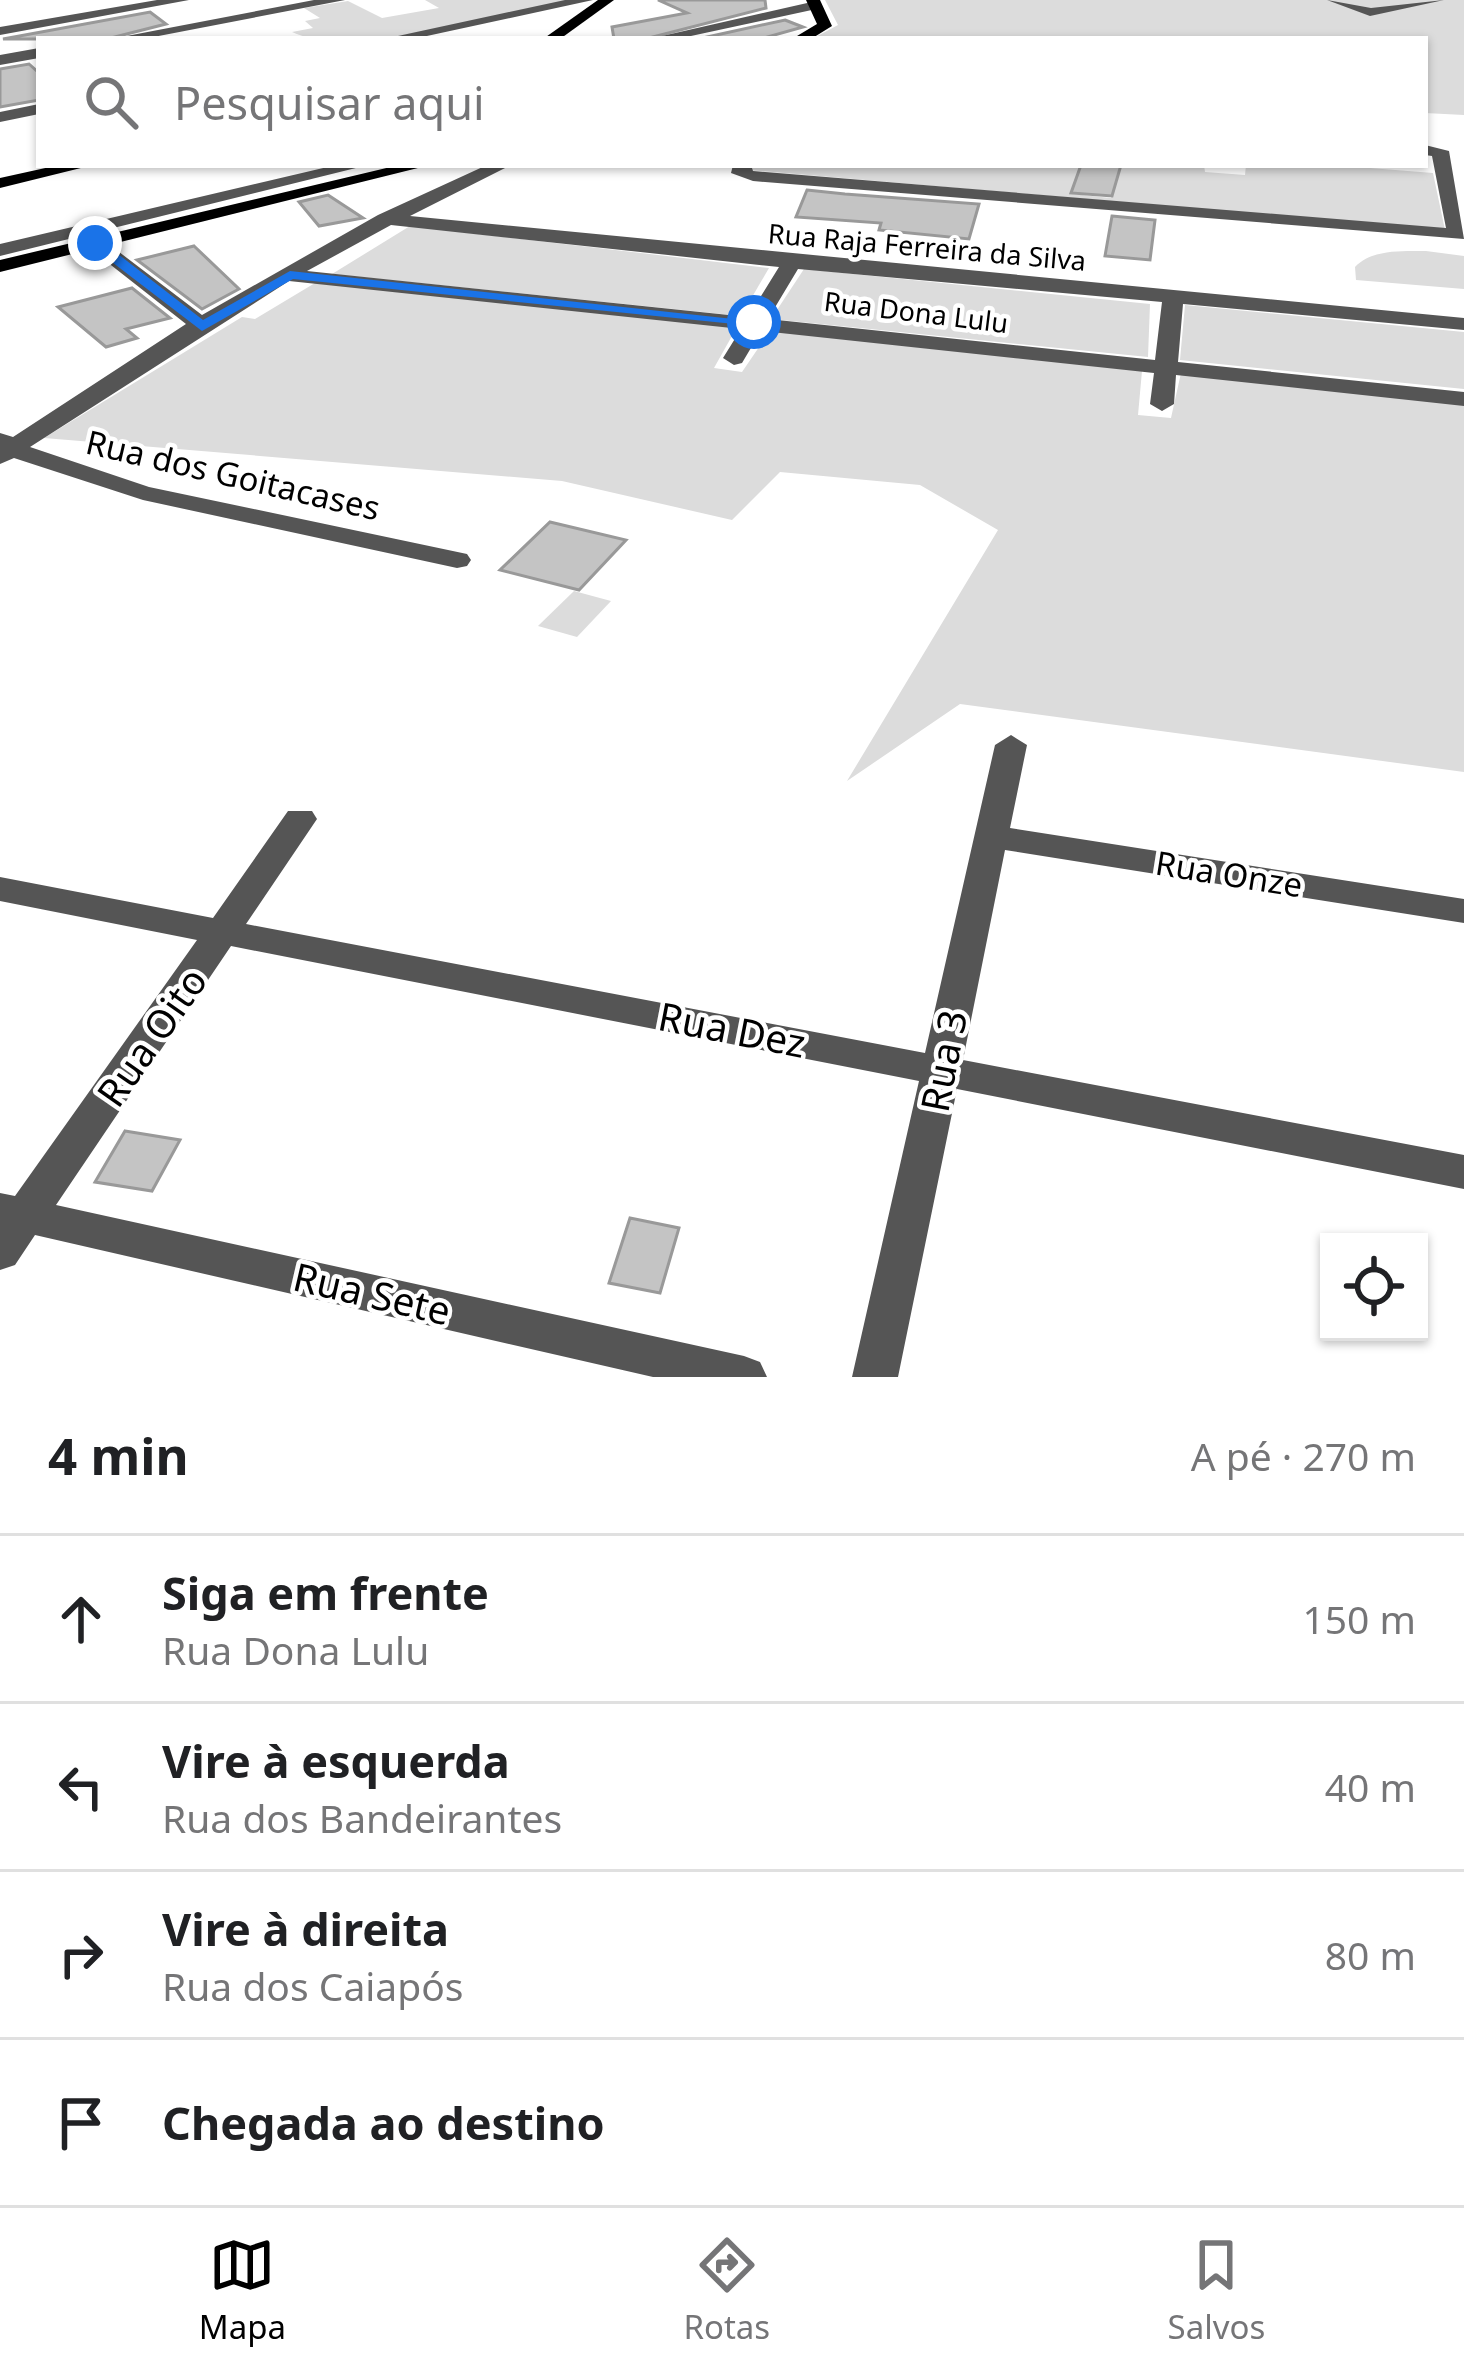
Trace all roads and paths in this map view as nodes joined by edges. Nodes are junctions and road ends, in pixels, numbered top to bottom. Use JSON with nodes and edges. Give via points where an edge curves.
{"nodes":[{"id":1,"x":182,"y":0,"type":"edge"},
{"id":2,"x":338,"y":0,"type":"edge"},
{"id":3,"x":586,"y":0,"type":"edge"},
{"id":4,"x":608,"y":0,"type":"edge"},
{"id":5,"x":1334,"y":0,"type":"edge"},
{"id":6,"x":1437,"y":0,"type":"edge"},
{"id":7,"x":814,"y":2,"type":"edge"},
{"id":8,"x":0,"y":31,"type":"edge"},
{"id":9,"x":135,"y":36,"type":"edge"},
{"id":10,"x":406,"y":36,"type":"edge"},
{"id":11,"x":554,"y":36,"type":"edge"},
{"id":12,"x":669,"y":36,"type":"edge"},
{"id":13,"x":806,"y":36,"type":"edge"},
{"id":14,"x":36,"y":54,"type":"edge"},
{"id":15,"x":0,"y":60,"type":"edge"},
{"id":16,"x":36,"y":111,"type":"edge"},
{"id":17,"x":0,"y":117,"type":"edge"},
{"id":18,"x":1432,"y":150,"type":"edge"},
{"id":19,"x":71,"y":168,"type":"edge"},
{"id":20,"x":254,"y":168,"type":"edge"},
{"id":21,"x":350,"y":168,"type":"edge"},
{"id":22,"x":405,"y":168,"type":"edge"},
{"id":23,"x":496,"y":168,"type":"edge"},
{"id":24,"x":741,"y":168,"type":"edge"},
{"id":25,"x":0,"y":184,"type":"edge"},
{"id":26,"x":288,"y":190,"type":"junction"},
{"id":27,"x":385,"y":219,"type":"junction"},
{"id":28,"x":95,"y":243,"type":"junction"},
{"id":29,"x":0,"y":250,"type":"edge"},
{"id":30,"x":792,"y":262,"type":"junction"},
{"id":31,"x":0,"y":266,"type":"edge"},
{"id":32,"x":290,"y":275,"type":"junction"},
{"id":33,"x":1173,"y":298,"type":"junction"},
{"id":34,"x":754,"y":322,"type":"junction"},
{"id":35,"x":1464,"y":324,"type":"edge"},
{"id":36,"x":202,"y":326,"type":"junction"},
{"id":37,"x":734,"y":358,"type":"dead end"},
{"id":38,"x":1163,"y":369,"type":"junction"},
{"id":39,"x":1464,"y":399,"type":"edge"},
{"id":40,"x":1162,"y":404,"type":"dead end"},
{"id":41,"x":3,"y":449,"type":"edge"},
{"id":42,"x":457,"y":560,"type":"dead end"},
{"id":43,"x":1011,"y":745,"type":"dead end"},
{"id":44,"x":300,"y":819,"type":"dead end"},
{"id":45,"x":994,"y":837,"type":"junction"},
{"id":46,"x":0,"y":890,"type":"edge"},
{"id":47,"x":1464,"y":911,"type":"edge"},
{"id":48,"x":225,"y":932,"type":"junction"},
{"id":49,"x":943,"y":1070,"type":"junction"},
{"id":50,"x":1464,"y":1172,"type":"edge"},
{"id":51,"x":13,"y":1213,"type":"edge"},
{"id":52,"x":0,"y":1252,"type":"edge"},
{"id":53,"x":744,"y":1377,"type":"edge"},
{"id":54,"x":874,"y":1377,"type":"edge"}],
"edges":[{"from":1,"to":8,"type":"street"},
{"from":2,"to":9,"type":"street"},
{"from":3,"to":10,"type":"street"},
{"from":4,"to":11,"type":"main road"},
{"from":5,"to":6,"type":"street","via":[[1370,12]]},
{"from":7,"to":12,"type":"street"},
{"from":7,"to":13,"type":"main road","via":[[825,26]]},
{"from":14,"to":15,"type":"street"},
{"from":16,"to":17,"type":"street"},
{"from":18,"to":24,"type":"street","via":[[1457,235],[753,176]]},
{"from":19,"to":25,"type":"main road"},
{"from":20,"to":26,"type":"street"},
{"from":21,"to":26,"type":"street"},
{"from":22,"to":26,"type":"main road"},
{"from":23,"to":27,"type":"street"},
{"from":26,"to":28,"type":"main road"},
{"from":26,"to":29,"type":"street"},
{"from":27,"to":30,"type":"street","name":"Rua Raja Ferreira da Silva"},
{"from":27,"to":32,"type":"street"},
{"from":28,"to":31,"type":"main road"},
{"from":28,"to":36,"type":"street"},
{"from":30,"to":33,"type":"street","name":"Rua Raja Ferreira da Silva"},
{"from":30,"to":34,"type":"street"},
{"from":32,"to":34,"type":"street","name":"Rua Dona Lulu"},
{"from":32,"to":36,"type":"street"},
{"from":33,"to":35,"type":"street","name":"Rua Raja Ferreira da Silva"},
{"from":33,"to":38,"type":"street"},
{"from":34,"to":37,"type":"street"},
{"from":34,"to":38,"type":"street","name":"Rua Dona Lulu"},
{"from":36,"to":41,"type":"street"},
{"from":38,"to":39,"type":"street","name":"Rua Dona Lulu"},
{"from":38,"to":40,"type":"street"},
{"from":41,"to":42,"type":"street","name":"Rua dos Goitacases","via":[[206,506]]},
{"from":43,"to":45,"type":"street","name":"Rua 3"},
{"from":44,"to":48,"type":"street","name":"Rua Oito"},
{"from":45,"to":47,"type":"street","name":"Rua Onze"},
{"from":45,"to":49,"type":"street","name":"Rua 3"},
{"from":46,"to":48,"type":"street","name":"Rua Dez"},
{"from":48,"to":49,"type":"street","name":"Rua Dez"},
{"from":48,"to":51,"type":"street","name":"Rua Oito"},
{"from":49,"to":50,"type":"street","name":"Rua Dez"},
{"from":49,"to":54,"type":"street","name":"Rua 3"},
{"from":51,"to":52,"type":"street","name":"Rua Oito"},
{"from":51,"to":53,"type":"street","name":"Rua Sete"}]}
